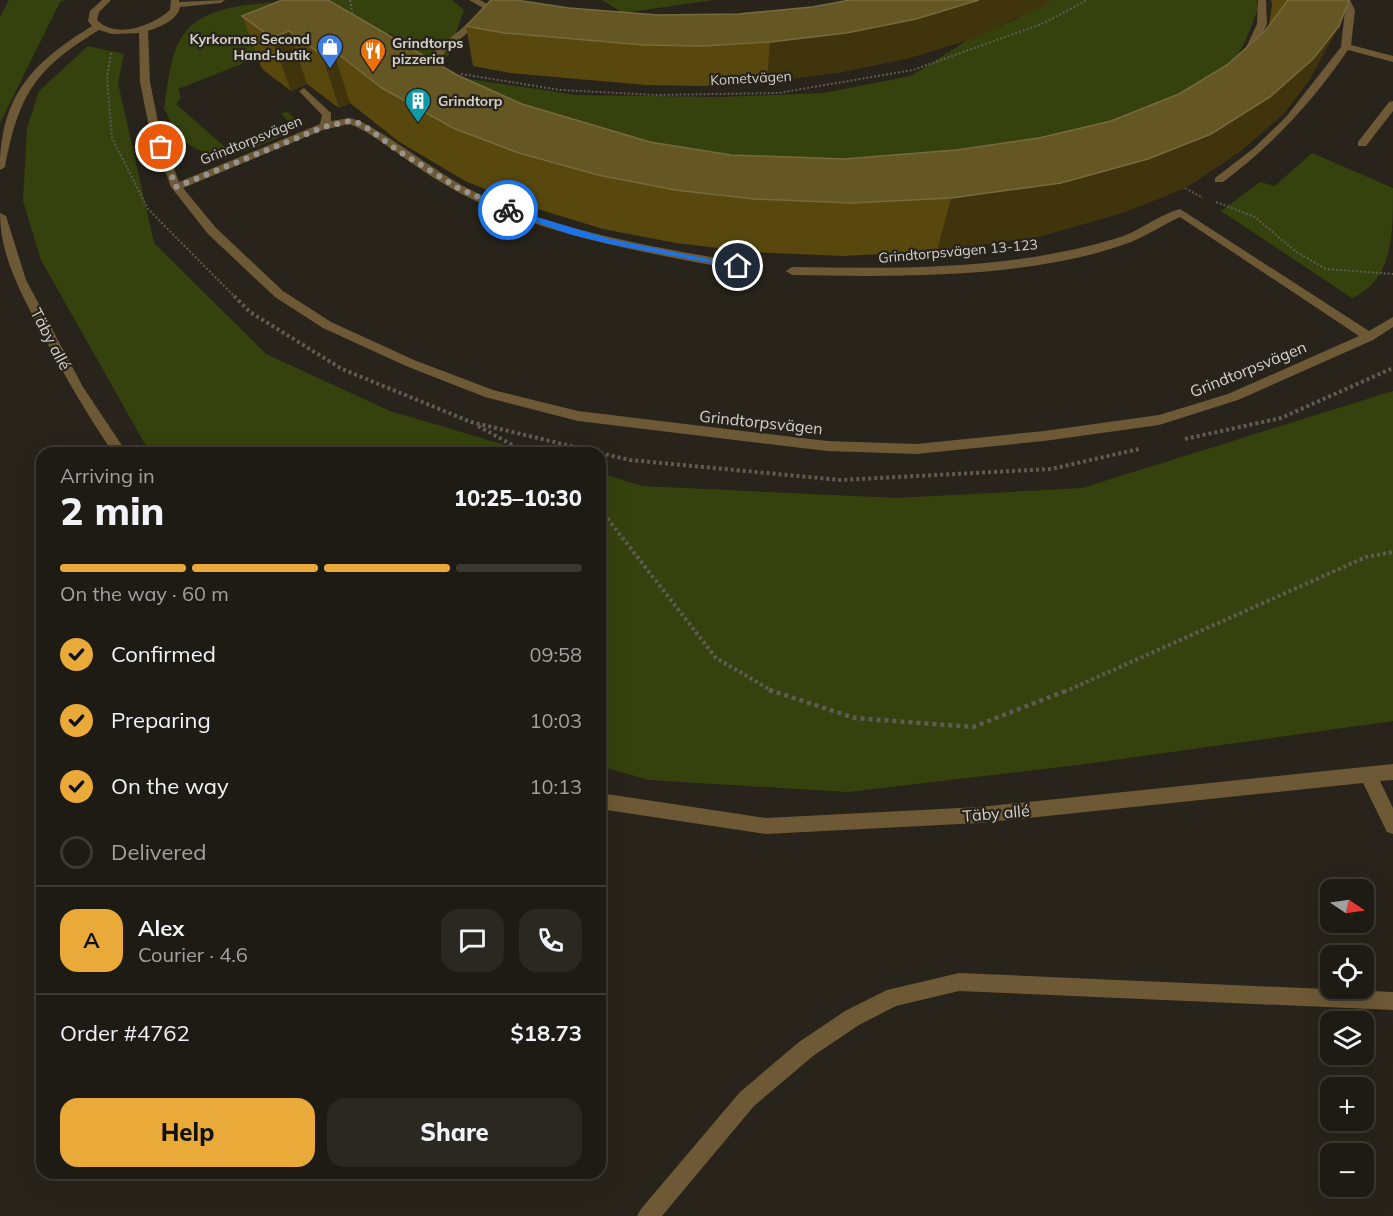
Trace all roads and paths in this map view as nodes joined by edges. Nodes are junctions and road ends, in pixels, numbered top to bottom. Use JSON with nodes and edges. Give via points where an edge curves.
{"nodes":[{"id":1,"x":107,"y":0,"type":"edge"},
{"id":2,"x":221,"y":0,"type":"edge"},
{"id":3,"x":350,"y":0,"type":"edge"},
{"id":4,"x":473,"y":0,"type":"edge"},
{"id":5,"x":1087,"y":0,"type":"edge"},
{"id":6,"x":1262,"y":0,"type":"edge"},
{"id":7,"x":1346,"y":0,"type":"edge"},
{"id":8,"x":175,"y":3,"type":"edge"},
{"id":9,"x":488,"y":10,"type":"junction"},
{"id":10,"x":510,"y":19,"type":"edge"},
{"id":11,"x":354,"y":23,"type":"edge"},
{"id":12,"x":97,"y":27,"type":"junction"},
{"id":13,"x":143,"y":29,"type":"junction"},
{"id":14,"x":1346,"y":47,"type":"junction"},
{"id":15,"x":1393,"y":59,"type":"edge"},
{"id":16,"x":1242,"y":62,"type":"edge"},
{"id":17,"x":439,"y":70,"type":"junction"},
{"id":18,"x":422,"y":80,"type":"edge"},
{"id":19,"x":304,"y":91,"type":"edge"},
{"id":20,"x":1393,"y":104,"type":"edge"},
{"id":21,"x":324,"y":127,"type":"junction"},
{"id":22,"x":1362,"y":144,"type":"dead end"},
{"id":23,"x":0,"y":167,"type":"edge"},
{"id":24,"x":1219,"y":180,"type":"edge"},
{"id":25,"x":176,"y":187,"type":"junction"},
{"id":26,"x":1202,"y":197,"type":"dead end"},
{"id":27,"x":0,"y":216,"type":"edge"},
{"id":28,"x":738,"y":266,"type":"dead end"},
{"id":29,"x":792,"y":271,"type":"dead end"},
{"id":30,"x":1393,"y":274,"type":"edge"},
{"id":31,"x":1393,"y":321,"type":"edge"},
{"id":32,"x":1369,"y":337,"type":"junction"},
{"id":33,"x":471,"y":422,"type":"dead end"},
{"id":34,"x":116,"y":447,"type":"edge"},
{"id":35,"x":516,"y":447,"type":"edge"},
{"id":36,"x":606,"y":517,"type":"edge"},
{"id":37,"x":1393,"y":552,"type":"edge"},
{"id":38,"x":1393,"y":772,"type":"edge"},
{"id":39,"x":1368,"y":775,"type":"junction"},
{"id":40,"x":606,"y":802,"type":"edge"},
{"id":41,"x":1393,"y":826,"type":"edge"},
{"id":42,"x":1393,"y":1001,"type":"edge"},
{"id":43,"x":648,"y":1216,"type":"edge"}],
"edges":[{"from":1,"to":12,"type":"street","via":[[91,14]]},
{"from":2,"to":8,"type":"street"},
{"from":3,"to":11,"type":"path"},
{"from":4,"to":9,"type":"street"},
{"from":5,"to":17,"type":"path","name":"Kometvägen","via":[[1044,24],[913,70],[778,93],[656,95],[560,90]]},
{"from":6,"to":16,"type":"street","via":[[1262,24]]},
{"from":7,"to":14,"type":"street","via":[[1350,10]]},
{"from":8,"to":13,"type":"street","via":[[170,16]]},
{"from":9,"to":10,"type":"street"},
{"from":9,"to":17,"type":"street","via":[[439,52]]},
{"from":12,"to":13,"type":"street","via":[[116,32]]},
{"from":12,"to":23,"type":"street","via":[[59,51],[31,80],[16,102]]},
{"from":13,"to":25,"type":"street","name":"Grindtorpsvägen","via":[[149,105]]},
{"from":14,"to":15,"type":"street"},
{"from":14,"to":24,"type":"street","via":[[1302,108],[1246,161]]},
{"from":17,"to":18,"type":"street"},
{"from":19,"to":21,"type":"street","via":[[327,115]]},
{"from":20,"to":22,"type":"street"},
{"from":21,"to":25,"type":"street","name":"Grindtorpsvägen"},
{"from":21,"to":28,"type":"street","name":"Grindtorpsvägen","via":[[350,121],[362,124],[458,188],[531,219],[610,242]]},
{"from":25,"to":32,"type":"street","name":"Grindtorpsvägen","via":[[212,231],[279,294],[327,325],[490,394],[578,416],[663,428],[827,446],[905,448],[1044,436],[1159,420],[1233,397]]},
{"from":26,"to":30,"type":"path","via":[[1255,217],[1295,251],[1326,269]]},
{"from":27,"to":34,"type":"street","name":"Täby allé","via":[[20,280],[78,389]]},
{"from":29,"to":32,"type":"street","name":"Grindtorpsvägen 13-123","via":[[877,274],[1038,261],[1120,242],[1180,212]]},
{"from":31,"to":32,"type":"street","name":"Grindtorpsvägen"},
{"from":33,"to":35,"type":"path"},
{"from":36,"to":37,"type":"path","via":[[716,658],[769,690],[855,718],[973,727],[1088,682],[1365,556]]},
{"from":38,"to":39,"type":"street","name":"Täby allé"},
{"from":39,"to":40,"type":"street","name":"Täby allé","via":[[979,815],[766,826]]},
{"from":39,"to":41,"type":"street"},
{"from":42,"to":43,"type":"street","via":[[959,982],[894,997],[806,1048],[747,1099]]}]}
